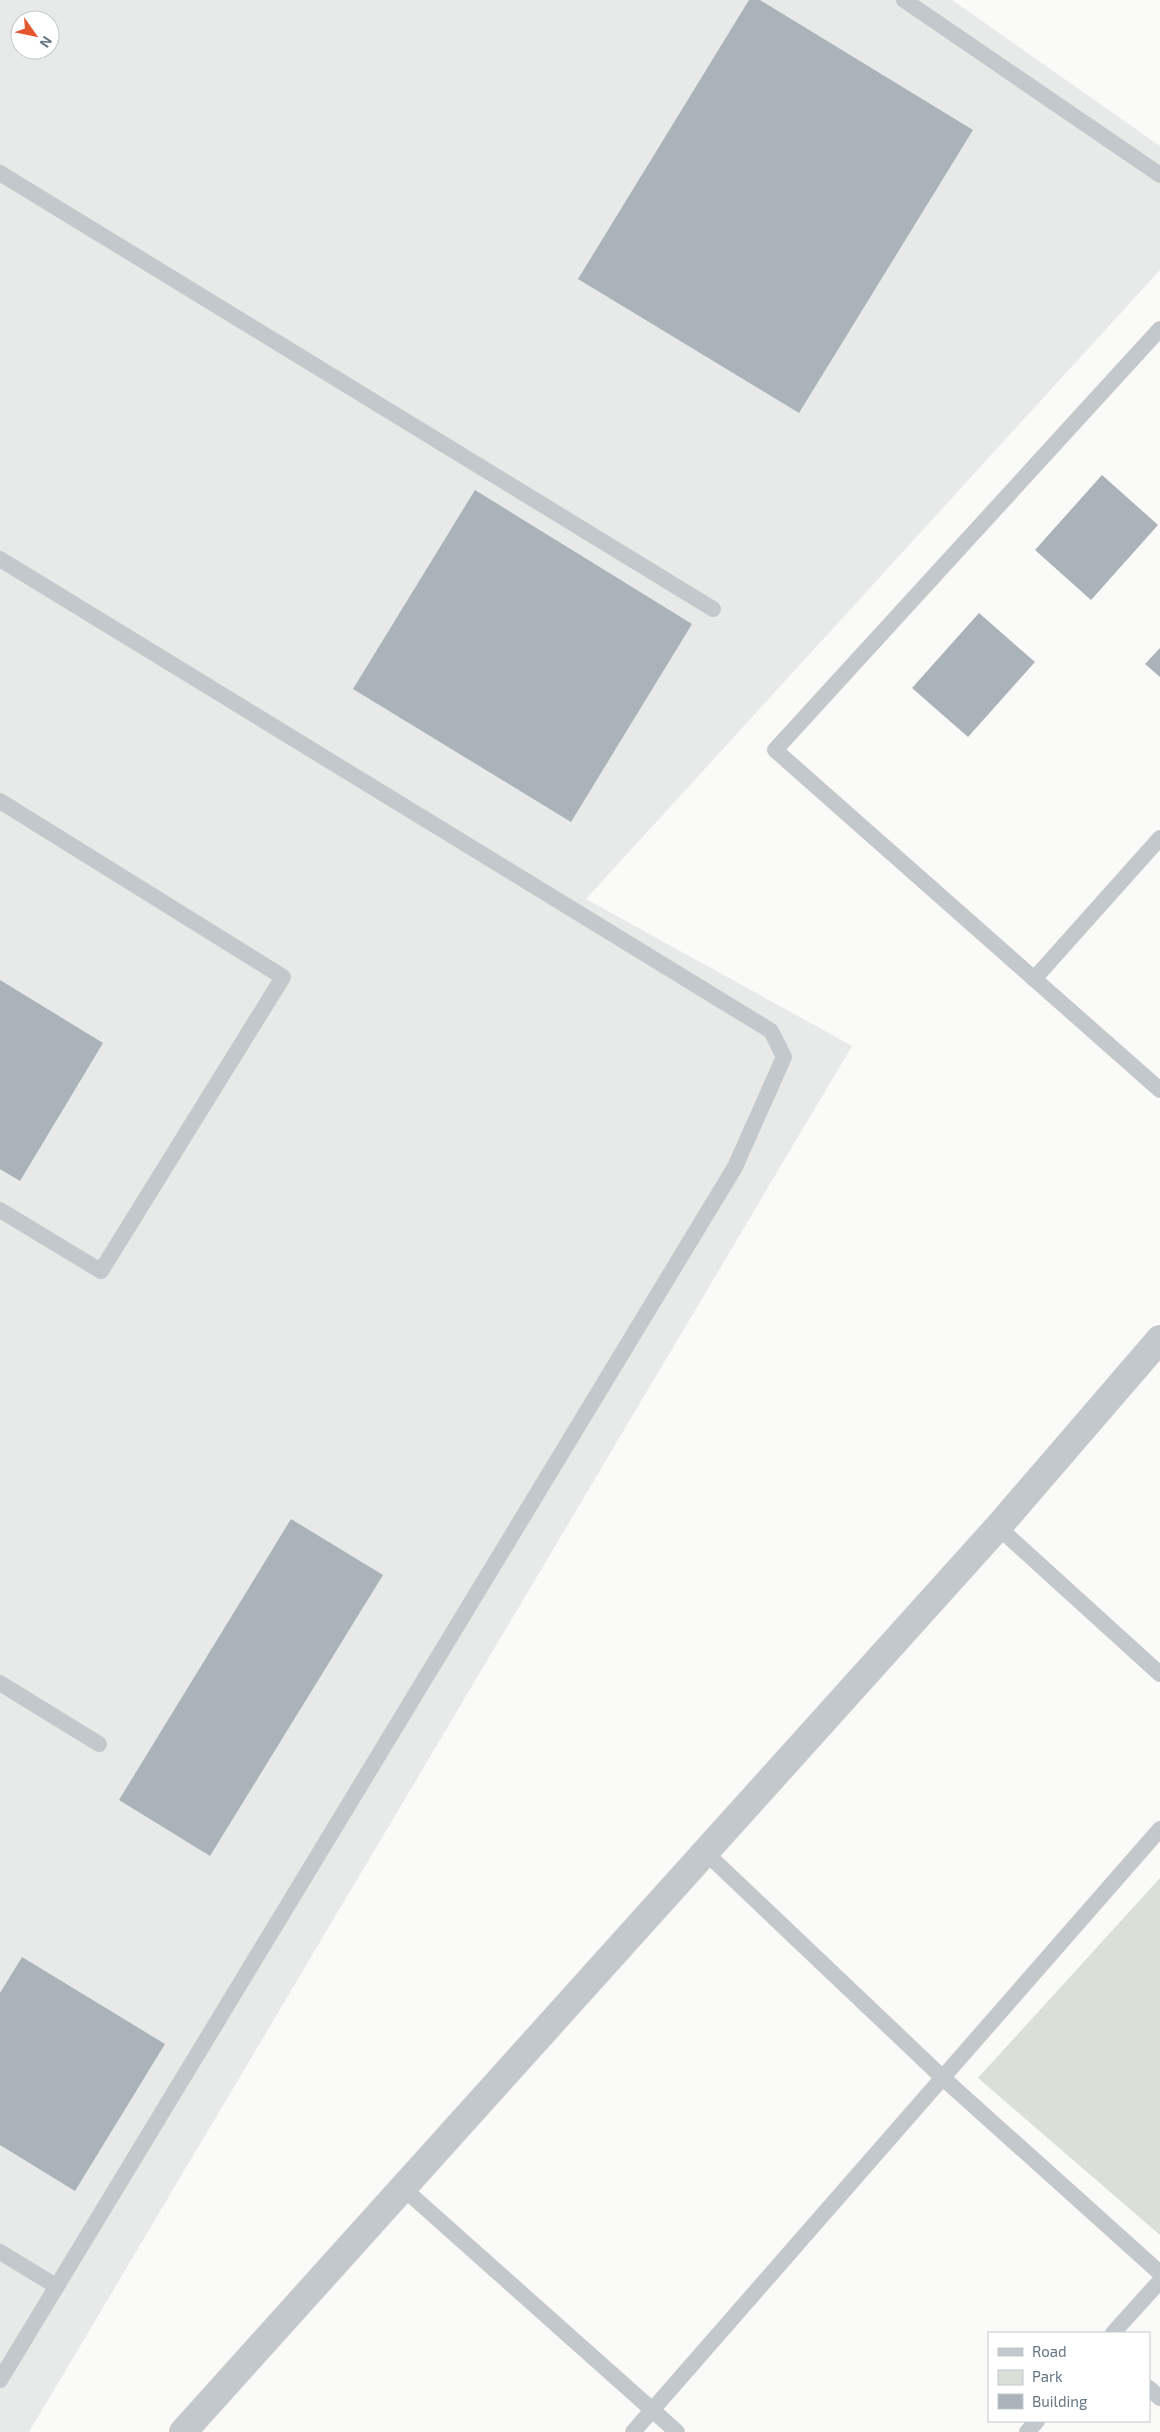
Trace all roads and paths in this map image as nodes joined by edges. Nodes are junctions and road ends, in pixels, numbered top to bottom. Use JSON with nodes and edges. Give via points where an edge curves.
{"nodes":[{"id":1,"x":904,"y":0,"type":"edge"},
{"id":2,"x":0,"y":173,"type":"edge"},
{"id":3,"x":1160,"y":175,"type":"edge"},
{"id":4,"x":1160,"y":329,"type":"edge"},
{"id":5,"x":0,"y":559,"type":"edge"},
{"id":6,"x":712,"y":609,"type":"dead end"},
{"id":7,"x":0,"y":801,"type":"edge"},
{"id":8,"x":1160,"y":838,"type":"edge"},
{"id":9,"x":1034,"y":979,"type":"junction"},
{"id":10,"x":1160,"y":1090,"type":"edge"},
{"id":11,"x":0,"y":1210,"type":"edge"},
{"id":12,"x":1160,"y":1339,"type":"edge"},
{"id":13,"x":998,"y":1527,"type":"junction"},
{"id":14,"x":1160,"y":1674,"type":"edge"},
{"id":15,"x":0,"y":1683,"type":"edge"},
{"id":16,"x":99,"y":1744,"type":"dead end"},
{"id":17,"x":1160,"y":1829,"type":"edge"},
{"id":18,"x":705,"y":1852,"type":"junction"},
{"id":19,"x":943,"y":2078,"type":"junction"},
{"id":20,"x":403,"y":2188,"type":"junction"},
{"id":21,"x":0,"y":2252,"type":"edge"},
{"id":22,"x":1160,"y":2272,"type":"edge"},
{"id":23,"x":1160,"y":2280,"type":"edge"},
{"id":24,"x":56,"y":2286,"type":"junction"},
{"id":25,"x":1114,"y":2332,"type":"edge"},
{"id":26,"x":0,"y":2380,"type":"edge"},
{"id":27,"x":1150,"y":2389,"type":"edge"},
{"id":28,"x":1160,"y":2398,"type":"edge"},
{"id":29,"x":653,"y":2410,"type":"junction"},
{"id":30,"x":1036,"y":2422,"type":"edge"},
{"id":31,"x":183,"y":2432,"type":"edge"},
{"id":32,"x":633,"y":2432,"type":"edge"},
{"id":33,"x":678,"y":2432,"type":"edge"},
{"id":34,"x":1027,"y":2432,"type":"edge"}],
"edges":[{"from":1,"to":3,"type":"lane"},
{"from":2,"to":6,"type":"lane"},
{"from":4,"to":9,"type":"lane","via":[[774,750]]},
{"from":5,"to":24,"type":"lane","via":[[771,1032],[784,1057],[735,1167]]},
{"from":7,"to":11,"type":"lane","via":[[283,977],[101,1271]]},
{"from":8,"to":9,"type":"lane"},
{"from":9,"to":10,"type":"lane"},
{"from":12,"to":13,"type":"street"},
{"from":13,"to":14,"type":"lane"},
{"from":13,"to":18,"type":"street"},
{"from":15,"to":16,"type":"lane"},
{"from":17,"to":19,"type":"lane"},
{"from":18,"to":19,"type":"lane"},
{"from":18,"to":20,"type":"street"},
{"from":19,"to":22,"type":"lane"},
{"from":19,"to":29,"type":"lane"},
{"from":20,"to":29,"type":"lane"},
{"from":20,"to":31,"type":"street"},
{"from":21,"to":24,"type":"lane"},
{"from":23,"to":25,"type":"lane"},
{"from":24,"to":26,"type":"lane"},
{"from":27,"to":28,"type":"lane"},
{"from":29,"to":32,"type":"lane"},
{"from":29,"to":33,"type":"lane"},
{"from":30,"to":34,"type":"lane"}]}
